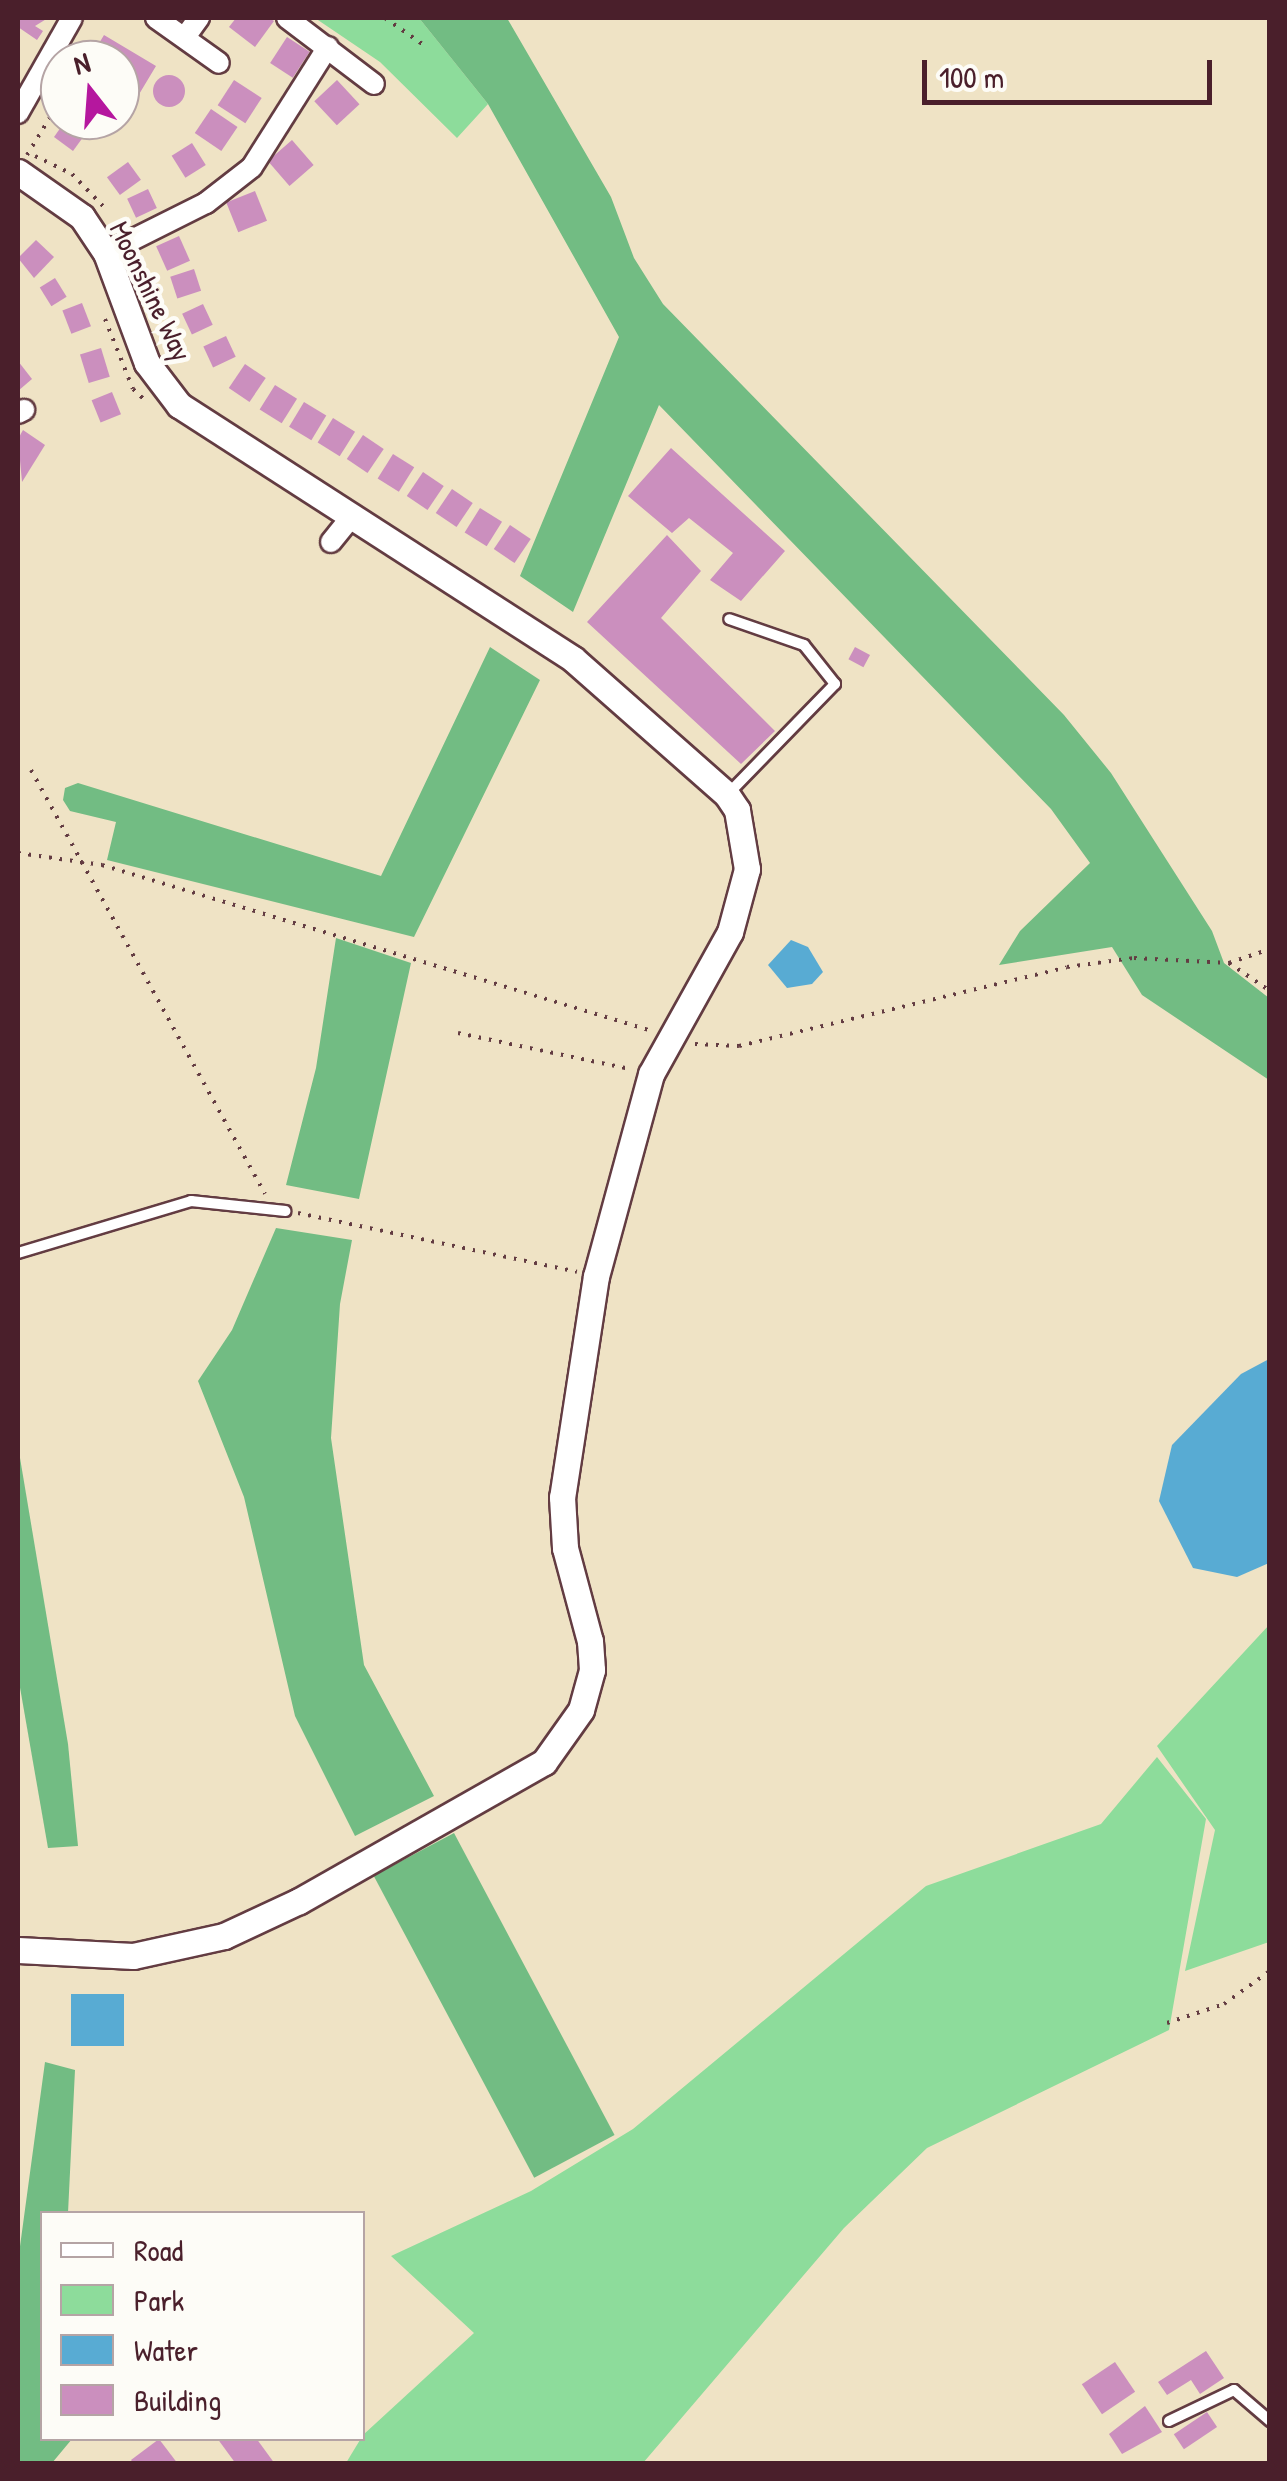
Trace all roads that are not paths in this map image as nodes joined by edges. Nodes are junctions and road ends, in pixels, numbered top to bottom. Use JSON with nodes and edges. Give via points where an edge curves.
{"nodes":[{"id":1,"x":72,"y":18,"type":"edge"},
{"id":2,"x":156,"y":18,"type":"edge"},
{"id":3,"x":199,"y":18,"type":"edge"},
{"id":4,"x":287,"y":18,"type":"edge"},
{"id":5,"x":185,"y":38,"type":"junction"},
{"id":6,"x":328,"y":48,"type":"junction"},
{"id":7,"x":219,"y":63,"type":"dead end"},
{"id":8,"x":374,"y":84,"type":"dead end"},
{"id":9,"x":18,"y":113,"type":"edge"},
{"id":10,"x":20,"y":167,"type":"edge"},
{"id":11,"x":106,"y":253,"type":"junction"},
{"id":12,"x":352,"y":516,"type":"junction"},
{"id":13,"x":330,"y":542,"type":"dead end"},
{"id":14,"x":729,"y":618,"type":"dead end"},
{"id":15,"x":726,"y":796,"type":"junction"},
{"id":16,"x":285,"y":1211,"type":"road end"},
{"id":17,"x":18,"y":1254,"type":"edge"},
{"id":18,"x":18,"y":1950,"type":"edge"},
{"id":19,"x":1168,"y":2421,"type":"dead end"},
{"id":20,"x":1270,"y":2421,"type":"edge"}],
"edges":[{"from":1,"to":9,"type":"street"},
{"from":2,"to":5,"type":"street"},
{"from":3,"to":5,"type":"street"},
{"from":4,"to":6,"type":"street"},
{"from":5,"to":7,"type":"street"},
{"from":6,"to":8,"type":"street"},
{"from":6,"to":11,"type":"street","via":[[252,167],[206,203]]},
{"from":10,"to":11,"type":"street","name":"Moonshine Way","via":[[59,197]]},
{"from":11,"to":12,"type":"street","name":"Moonshine Way","via":[[147,362],[178,405]]},
{"from":12,"to":13,"type":"street"},
{"from":12,"to":15,"type":"street","via":[[573,659]]},
{"from":14,"to":15,"type":"lane","via":[[804,645],[835,684]]},
{"from":15,"to":18,"type":"street","via":[[737,810],[748,869],[730,932],[650,1074],[596,1276],[562,1497],[565,1548],[580,1592],[592,1670],[581,1710],[544,1762],[299,1901],[224,1936],[133,1956]]},
{"from":16,"to":17,"type":"lane","via":[[191,1201]]},
{"from":19,"to":20,"type":"lane","via":[[1234,2390]]}]}
